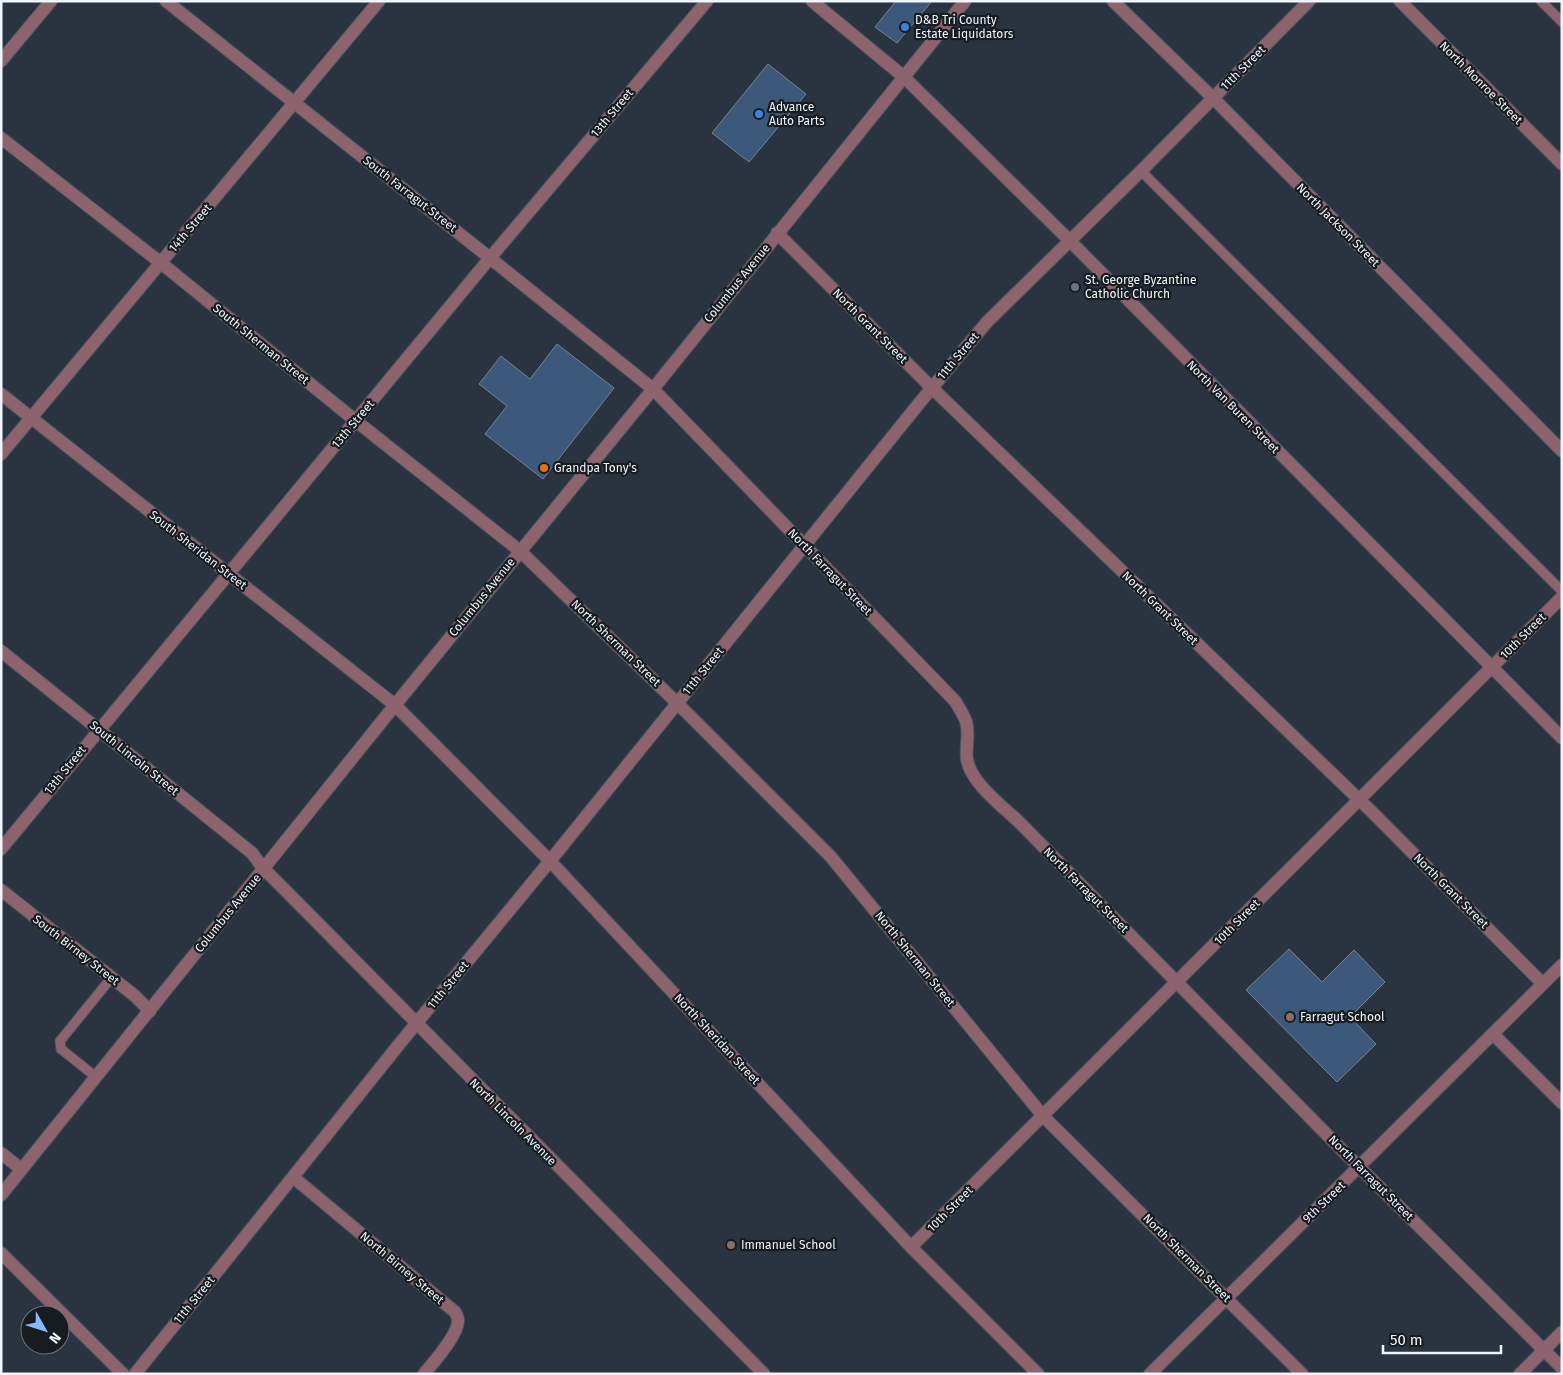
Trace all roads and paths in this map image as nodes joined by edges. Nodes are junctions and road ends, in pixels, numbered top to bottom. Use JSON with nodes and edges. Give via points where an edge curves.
{"nodes":[{"id":1,"x":51,"y":1,"type":"edge"},
{"id":2,"x":166,"y":1,"type":"edge"},
{"id":3,"x":379,"y":1,"type":"edge"},
{"id":4,"x":706,"y":1,"type":"edge"},
{"id":5,"x":812,"y":1,"type":"edge"},
{"id":6,"x":965,"y":1,"type":"edge"},
{"id":7,"x":1113,"y":1,"type":"edge"},
{"id":8,"x":1309,"y":1,"type":"edge"},
{"id":9,"x":1400,"y":1,"type":"edge"},
{"id":10,"x":1541,"y":1,"type":"edge"},
{"id":11,"x":1562,"y":22,"type":"edge"},
{"id":12,"x":1,"y":60,"type":"edge"},
{"id":13,"x":904,"y":77,"type":"junction"},
{"id":14,"x":1212,"y":98,"type":"junction"},
{"id":15,"x":294,"y":103,"type":"junction"},
{"id":16,"x":1,"y":138,"type":"edge"},
{"id":17,"x":1562,"y":164,"type":"edge"},
{"id":18,"x":1141,"y":171,"type":"junction"},
{"id":19,"x":777,"y":233,"type":"junction"},
{"id":20,"x":1069,"y":240,"type":"junction"},
{"id":21,"x":490,"y":258,"type":"junction"},
{"id":22,"x":161,"y":263,"type":"junction"},
{"id":23,"x":932,"y":388,"type":"junction"},
{"id":24,"x":653,"y":389,"type":"junction"},
{"id":25,"x":1,"y":394,"type":"edge"},
{"id":26,"x":31,"y":418,"type":"junction"},
{"id":27,"x":356,"y":421,"type":"junction"},
{"id":28,"x":1562,"y":451,"type":"edge"},
{"id":29,"x":1,"y":454,"type":"edge"},
{"id":30,"x":805,"y":545,"type":"junction"},
{"id":31,"x":520,"y":551,"type":"junction"},
{"id":32,"x":229,"y":574,"type":"junction"},
{"id":33,"x":1562,"y":591,"type":"edge"},
{"id":34,"x":1562,"y":598,"type":"edge"},
{"id":35,"x":1,"y":651,"type":"edge"},
{"id":36,"x":1491,"y":668,"type":"junction"},
{"id":37,"x":677,"y":703,"type":"junction"},
{"id":38,"x":395,"y":705,"type":"junction"},
{"id":39,"x":99,"y":729,"type":"junction"},
{"id":40,"x":1562,"y":738,"type":"edge"},
{"id":41,"x":1359,"y":800,"type":"junction"},
{"id":42,"x":1,"y":849,"type":"edge"},
{"id":43,"x":550,"y":861,"type":"junction"},
{"id":44,"x":264,"y":868,"type":"junction"},
{"id":45,"x":1,"y":890,"type":"edge"},
{"id":46,"x":1562,"y":965,"type":"edge"},
{"id":47,"x":112,"y":977,"type":"junction"},
{"id":48,"x":1177,"y":982,"type":"junction"},
{"id":49,"x":1543,"y":984,"type":"junction"},
{"id":50,"x":150,"y":1011,"type":"junction"},
{"id":51,"x":416,"y":1024,"type":"junction"},
{"id":52,"x":1492,"y":1034,"type":"junction"},
{"id":53,"x":96,"y":1077,"type":"junction"},
{"id":54,"x":1562,"y":1104,"type":"edge"},
{"id":55,"x":1043,"y":1116,"type":"junction"},
{"id":56,"x":1,"y":1153,"type":"edge"},
{"id":57,"x":1360,"y":1167,"type":"junction"},
{"id":58,"x":22,"y":1169,"type":"junction"},
{"id":59,"x":293,"y":1177,"type":"junction"},
{"id":60,"x":1,"y":1195,"type":"edge"},
{"id":61,"x":911,"y":1247,"type":"junction"},
{"id":62,"x":1,"y":1253,"type":"edge"},
{"id":63,"x":1227,"y":1298,"type":"junction"},
{"id":64,"x":1562,"y":1332,"type":"edge"},
{"id":65,"x":1544,"y":1350,"type":"junction"},
{"id":66,"x":1562,"y":1368,"type":"edge"},
{"id":67,"x":123,"y":1374,"type":"edge"},
{"id":68,"x":135,"y":1374,"type":"edge"},
{"id":69,"x":424,"y":1374,"type":"edge"},
{"id":70,"x":764,"y":1374,"type":"edge"},
{"id":71,"x":1038,"y":1374,"type":"edge"},
{"id":72,"x":1150,"y":1374,"type":"edge"},
{"id":73,"x":1302,"y":1374,"type":"edge"},
{"id":74,"x":1520,"y":1374,"type":"edge"}],
"edges":[{"from":1,"to":12,"type":"street"},
{"from":2,"to":15,"type":"street","name":"South Farragut Street"},
{"from":3,"to":15,"type":"street","name":"14th Street"},
{"from":4,"to":21,"type":"street","name":"13th Street"},
{"from":5,"to":13,"type":"street","name":"North Van Buren Street"},
{"from":6,"to":13,"type":"street","name":"Columbus Avenue"},
{"from":7,"to":14,"type":"street","name":"North Jackson Street"},
{"from":8,"to":14,"type":"street","name":"11th Street"},
{"from":9,"to":17,"type":"street","name":"North Monroe Street"},
{"from":10,"to":11,"type":"lane"},
{"from":13,"to":19,"type":"street","name":"Columbus Avenue"},
{"from":13,"to":20,"type":"street","name":"North Van Buren Street"},
{"from":14,"to":18,"type":"street","name":"11th Street"},
{"from":14,"to":28,"type":"street","name":"North Jackson Street"},
{"from":15,"to":21,"type":"street","name":"South Farragut Street"},
{"from":15,"to":22,"type":"street","name":"14th Street"},
{"from":16,"to":22,"type":"street","name":"South Sherman Street"},
{"from":18,"to":20,"type":"street","name":"11th Street"},
{"from":18,"to":33,"type":"lane"},
{"from":19,"to":23,"type":"street","name":"North Grant Street"},
{"from":19,"to":24,"type":"street","name":"Columbus Avenue"},
{"from":20,"to":23,"type":"street","name":"11th Street","via":[[987,322]]},
{"from":20,"to":36,"type":"street","name":"North Van Buren Street"},
{"from":21,"to":24,"type":"street","name":"South Farragut Street"},
{"from":21,"to":27,"type":"street","name":"13th Street"},
{"from":22,"to":26,"type":"street","name":"14th Street"},
{"from":22,"to":27,"type":"street","name":"South Sherman Street"},
{"from":23,"to":30,"type":"street","name":"11th Street"},
{"from":23,"to":41,"type":"street","name":"North Grant Street"},
{"from":24,"to":30,"type":"street","name":"North Farragut Street"},
{"from":24,"to":31,"type":"street","name":"Columbus Avenue"},
{"from":25,"to":26,"type":"street","name":"South Sheridan Street"},
{"from":26,"to":29,"type":"street","name":"14th Street"},
{"from":26,"to":32,"type":"street","name":"South Sheridan Street"},
{"from":27,"to":31,"type":"street","name":"South Sherman Street"},
{"from":27,"to":32,"type":"street","name":"13th Street"},
{"from":30,"to":37,"type":"street","name":"11th Street"},
{"from":30,"to":48,"type":"street","name":"North Farragut Street","via":[[955,701],[969,726],[966,759],[972,775]]},
{"from":31,"to":37,"type":"street","name":"North Sherman Street"},
{"from":31,"to":38,"type":"street","name":"Columbus Avenue"},
{"from":32,"to":38,"type":"street","name":"South Sheridan Street"},
{"from":32,"to":39,"type":"street","name":"13th Street"},
{"from":34,"to":36,"type":"street","name":"10th Street"},
{"from":35,"to":39,"type":"street","name":"South Lincoln Street"},
{"from":36,"to":40,"type":"street","name":"North Van Buren Street"},
{"from":36,"to":41,"type":"street","name":"10th Street"},
{"from":37,"to":43,"type":"street","name":"11th Street"},
{"from":37,"to":55,"type":"street","name":"North Sherman Street","via":[[831,857]]},
{"from":38,"to":43,"type":"street","name":"North Sheridan Street"},
{"from":38,"to":44,"type":"street","name":"Columbus Avenue"},
{"from":39,"to":42,"type":"street","name":"13th Street"},
{"from":39,"to":44,"type":"street","name":"South Lincoln Street","via":[[252,853]]},
{"from":41,"to":48,"type":"street","name":"10th Street"},
{"from":41,"to":49,"type":"street","name":"North Grant Street"},
{"from":43,"to":51,"type":"street","name":"11th Street"},
{"from":43,"to":61,"type":"street","name":"North Sheridan Street"},
{"from":44,"to":50,"type":"street","name":"Columbus Avenue"},
{"from":44,"to":51,"type":"street","name":"North Lincoln Avenue"},
{"from":45,"to":47,"type":"street","name":"South Birney Street"},
{"from":46,"to":49,"type":"street","name":"9th Street"},
{"from":47,"to":50,"type":"street","name":"South Birney Street"},
{"from":47,"to":53,"type":"lane","via":[[60,1041],[61,1049]]},
{"from":48,"to":55,"type":"street","name":"10th Street"},
{"from":48,"to":57,"type":"street","name":"North Farragut Street"},
{"from":49,"to":52,"type":"street","name":"9th Street"},
{"from":50,"to":53,"type":"street","name":"Columbus Avenue"},
{"from":51,"to":59,"type":"street","name":"11th Street"},
{"from":51,"to":70,"type":"street","name":"North Lincoln Avenue"},
{"from":52,"to":54,"type":"street"},
{"from":52,"to":57,"type":"street","name":"9th Street"},
{"from":53,"to":58,"type":"street","name":"Columbus Avenue"},
{"from":55,"to":61,"type":"street","name":"10th Street"},
{"from":55,"to":63,"type":"street","name":"North Sherman Street"},
{"from":56,"to":58,"type":"street"},
{"from":57,"to":63,"type":"street","name":"9th Street"},
{"from":57,"to":65,"type":"street","name":"North Farragut Street"},
{"from":58,"to":60,"type":"street","name":"Columbus Avenue"},
{"from":59,"to":68,"type":"street","name":"11th Street"},
{"from":59,"to":69,"type":"street","name":"North Birney Street","via":[[456,1312],[459,1319],[456,1330]]},
{"from":61,"to":71,"type":"street","name":"North Sheridan Street"},
{"from":62,"to":67,"type":"street"},
{"from":63,"to":72,"type":"street","name":"9th Street"},
{"from":63,"to":73,"type":"street","name":"North Sherman Street"},
{"from":64,"to":65,"type":"street"},
{"from":65,"to":66,"type":"street","name":"North Farragut Street"},
{"from":65,"to":74,"type":"street"}]}
